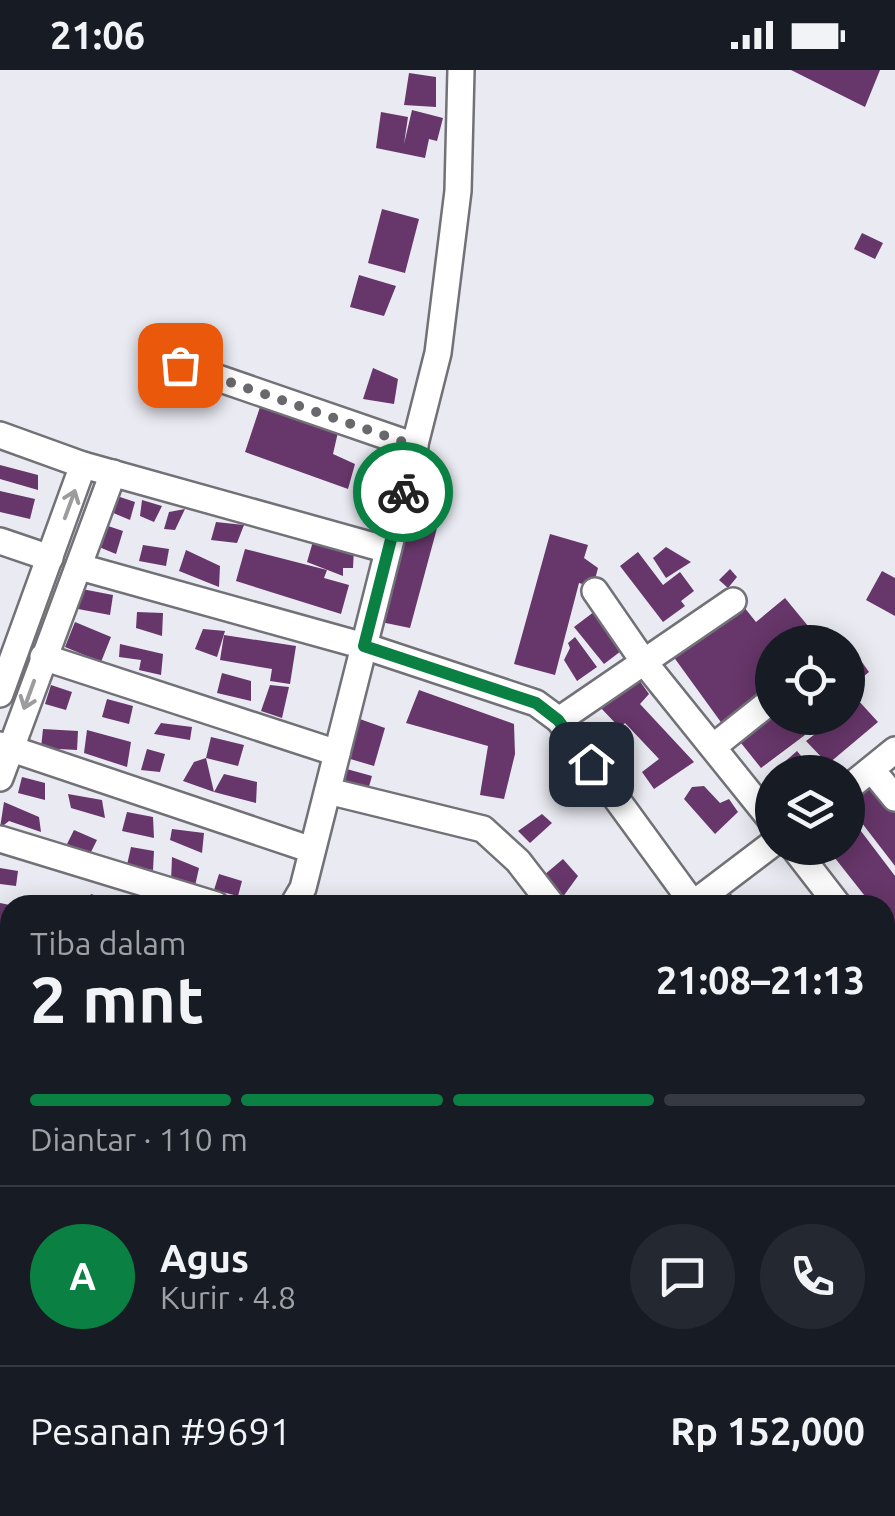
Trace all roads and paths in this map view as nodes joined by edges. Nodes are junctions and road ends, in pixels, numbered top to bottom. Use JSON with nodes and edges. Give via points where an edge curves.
{"nodes":[{"id":1,"x":461,"y":70,"type":"edge"},
{"id":2,"x":180,"y":365,"type":"dead end"},
{"id":3,"x":0,"y":434,"type":"edge"},
{"id":4,"x":415,"y":446,"type":"junction"},
{"id":5,"x":83,"y":465,"type":"junction"},
{"id":6,"x":113,"y":473,"type":"junction"},
{"id":7,"x":0,"y":540,"type":"edge"},
{"id":8,"x":388,"y":550,"type":"junction"},
{"id":9,"x":50,"y":558,"type":"junction"},
{"id":10,"x":80,"y":567,"type":"junction"},
{"id":11,"x":595,"y":591,"type":"dead end"},
{"id":12,"x":734,"y":601,"type":"dead end"},
{"id":13,"x":364,"y":646,"type":"junction"},
{"id":14,"x":8,"y":647,"type":"edge"},
{"id":15,"x":43,"y":657,"type":"junction"},
{"id":16,"x":644,"y":662,"type":"junction"},
{"id":17,"x":0,"y":694,"type":"edge"},
{"id":18,"x":755,"y":713,"type":"edge"},
{"id":19,"x":558,"y":720,"type":"junction"},
{"id":20,"x":5,"y":746,"type":"edge"},
{"id":21,"x":712,"y":747,"type":"junction"},
{"id":22,"x":895,"y":750,"type":"edge"},
{"id":23,"x":337,"y":753,"type":"junction"},
{"id":24,"x":872,"y":770,"type":"junction"},
{"id":25,"x":865,"y":775,"type":"edge"},
{"id":26,"x":0,"y":778,"type":"edge"},
{"id":27,"x":328,"y":791,"type":"junction"},
{"id":28,"x":895,"y":798,"type":"edge"},
{"id":29,"x":755,"y":800,"type":"edge"},
{"id":30,"x":0,"y":838,"type":"edge"},
{"id":31,"x":312,"y":850,"type":"junction"},
{"id":32,"x":755,"y":857,"type":"edge"},
{"id":33,"x":807,"y":865,"type":"edge"},
{"id":34,"x":184,"y":895,"type":"edge"},
{"id":35,"x":299,"y":895,"type":"edge"},
{"id":36,"x":544,"y":895,"type":"edge"},
{"id":37,"x":686,"y":895,"type":"edge"},
{"id":38,"x":705,"y":895,"type":"edge"},
{"id":39,"x":830,"y":895,"type":"edge"}],
"edges":[{"from":1,"to":4,"type":"street","via":[[458,191],[438,354]]},
{"from":2,"to":4,"type":"street"},
{"from":3,"to":5,"type":"street"},
{"from":4,"to":8,"type":"street"},
{"from":5,"to":6,"type":"street"},
{"from":9,"to":5,"type":"street","one_way":true},
{"from":6,"to":8,"type":"street"},
{"from":6,"to":10,"type":"street"},
{"from":7,"to":9,"type":"street"},
{"from":8,"to":13,"type":"street"},
{"from":9,"to":14,"type":"street"},
{"from":10,"to":13,"type":"street"},
{"from":10,"to":15,"type":"street"},
{"from":11,"to":16,"type":"street"},
{"from":12,"to":16,"type":"street"},
{"from":13,"to":19,"type":"street","via":[[536,703]]},
{"from":13,"to":23,"type":"street"},
{"from":14,"to":17,"type":"street"},
{"from":15,"to":20,"type":"street","one_way":true},
{"from":15,"to":23,"type":"street"},
{"from":16,"to":19,"type":"street"},
{"from":16,"to":21,"type":"street"},
{"from":18,"to":21,"type":"street"},
{"from":19,"to":37,"type":"street"},
{"from":20,"to":26,"type":"street"},
{"from":20,"to":31,"type":"street"},
{"from":21,"to":29,"type":"street"},
{"from":22,"to":24,"type":"street"},
{"from":23,"to":27,"type":"street"},
{"from":24,"to":25,"type":"street"},
{"from":24,"to":28,"type":"street"},
{"from":27,"to":31,"type":"street"},
{"from":27,"to":36,"type":"street","via":[[484,829]]},
{"from":30,"to":34,"type":"street"},
{"from":31,"to":35,"type":"street"},
{"from":32,"to":38,"type":"street"},
{"from":33,"to":39,"type":"street"}]}
